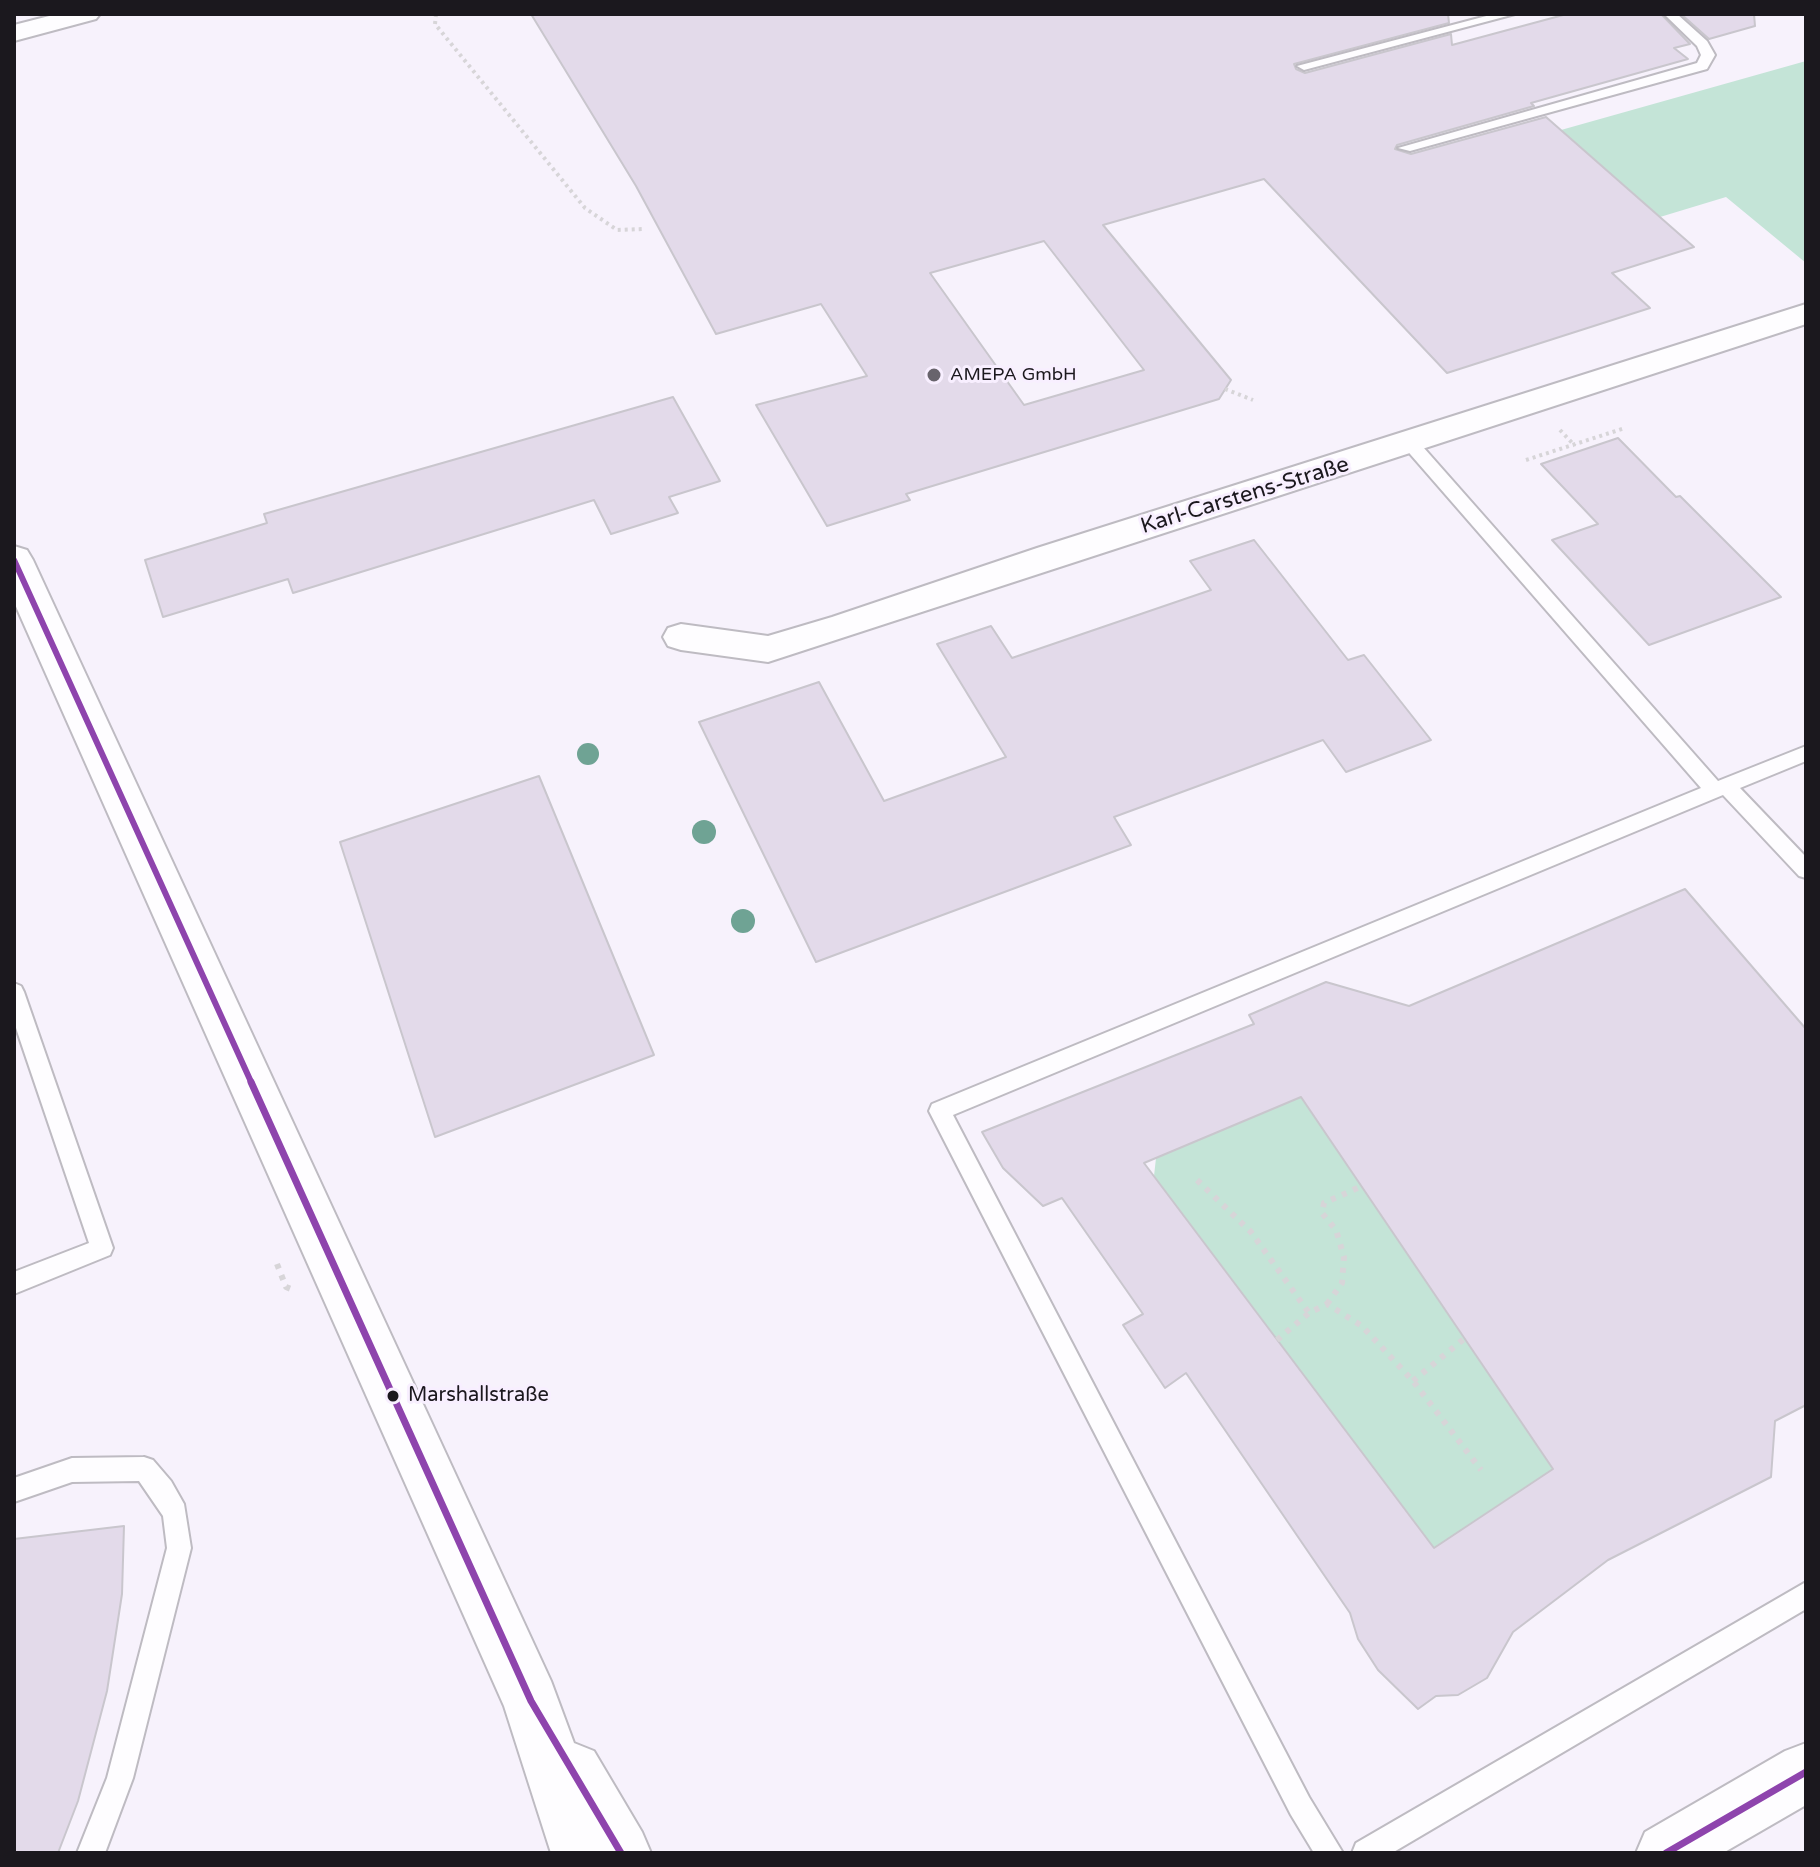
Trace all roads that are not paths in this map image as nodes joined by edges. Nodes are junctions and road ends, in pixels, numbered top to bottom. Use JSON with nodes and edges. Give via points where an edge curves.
{"nodes":[{"id":1,"x":87,"y":14,"type":"edge"},
{"id":2,"x":1509,"y":14,"type":"edge"},
{"id":3,"x":1670,"y":14,"type":"edge"},
{"id":4,"x":1710,"y":27,"type":"dead end"},
{"id":5,"x":14,"y":33,"type":"edge"},
{"id":6,"x":1692,"y":33,"type":"junction"},
{"id":7,"x":1304,"y":66,"type":"dead end"},
{"id":8,"x":1405,"y":148,"type":"dead end"},
{"id":9,"x":1806,"y":314,"type":"edge"},
{"id":10,"x":1410,"y":443,"type":"junction"},
{"id":11,"x":14,"y":560,"type":"edge"},
{"id":12,"x":681,"y":637,"type":"dead end"},
{"id":13,"x":1806,"y":753,"type":"edge"},
{"id":14,"x":1721,"y":789,"type":"junction"},
{"id":15,"x":1806,"y":870,"type":"edge"},
{"id":16,"x":14,"y":992,"type":"edge"},
{"id":17,"x":14,"y":1283,"type":"edge"},
{"id":18,"x":14,"y":1490,"type":"edge"},
{"id":19,"x":1806,"y":1595,"type":"edge"},
{"id":20,"x":531,"y":1701,"type":"junction"},
{"id":21,"x":1806,"y":1772,"type":"edge"},
{"id":22,"x":91,"y":1853,"type":"edge"},
{"id":23,"x":581,"y":1853,"type":"edge"},
{"id":24,"x":621,"y":1853,"type":"edge"},
{"id":25,"x":1329,"y":1853,"type":"edge"},
{"id":26,"x":1366,"y":1853,"type":"edge"},
{"id":27,"x":1666,"y":1853,"type":"edge"}],
"edges":[{"from":1,"to":5,"type":"street"},
{"from":2,"to":7,"type":"lane"},
{"from":3,"to":6,"type":"lane"},
{"from":4,"to":6,"type":"lane"},
{"from":6,"to":8,"type":"lane","via":[[1708,55],[1702,66]]},
{"from":9,"to":10,"type":"street","name":"Karl-Carstens-Straße"},
{"from":10,"to":12,"type":"street","name":"Karl-Carstens-Straße","via":[[768,649]]},
{"from":10,"to":14,"type":"lane"},
{"from":11,"to":20,"type":"street"},
{"from":13,"to":14,"type":"lane"},
{"from":14,"to":15,"type":"lane"},
{"from":14,"to":25,"type":"lane","via":[[940,1111]]},
{"from":16,"to":17,"type":"lane","via":[[102,1248]]},
{"from":18,"to":22,"type":"lane","via":[[72,1470],[144,1469],[175,1513],[179,1548],[120,1778]]},
{"from":19,"to":26,"type":"lane"},
{"from":20,"to":23,"type":"street"},
{"from":20,"to":24,"type":"street"},
{"from":21,"to":27,"type":"street"}]}
